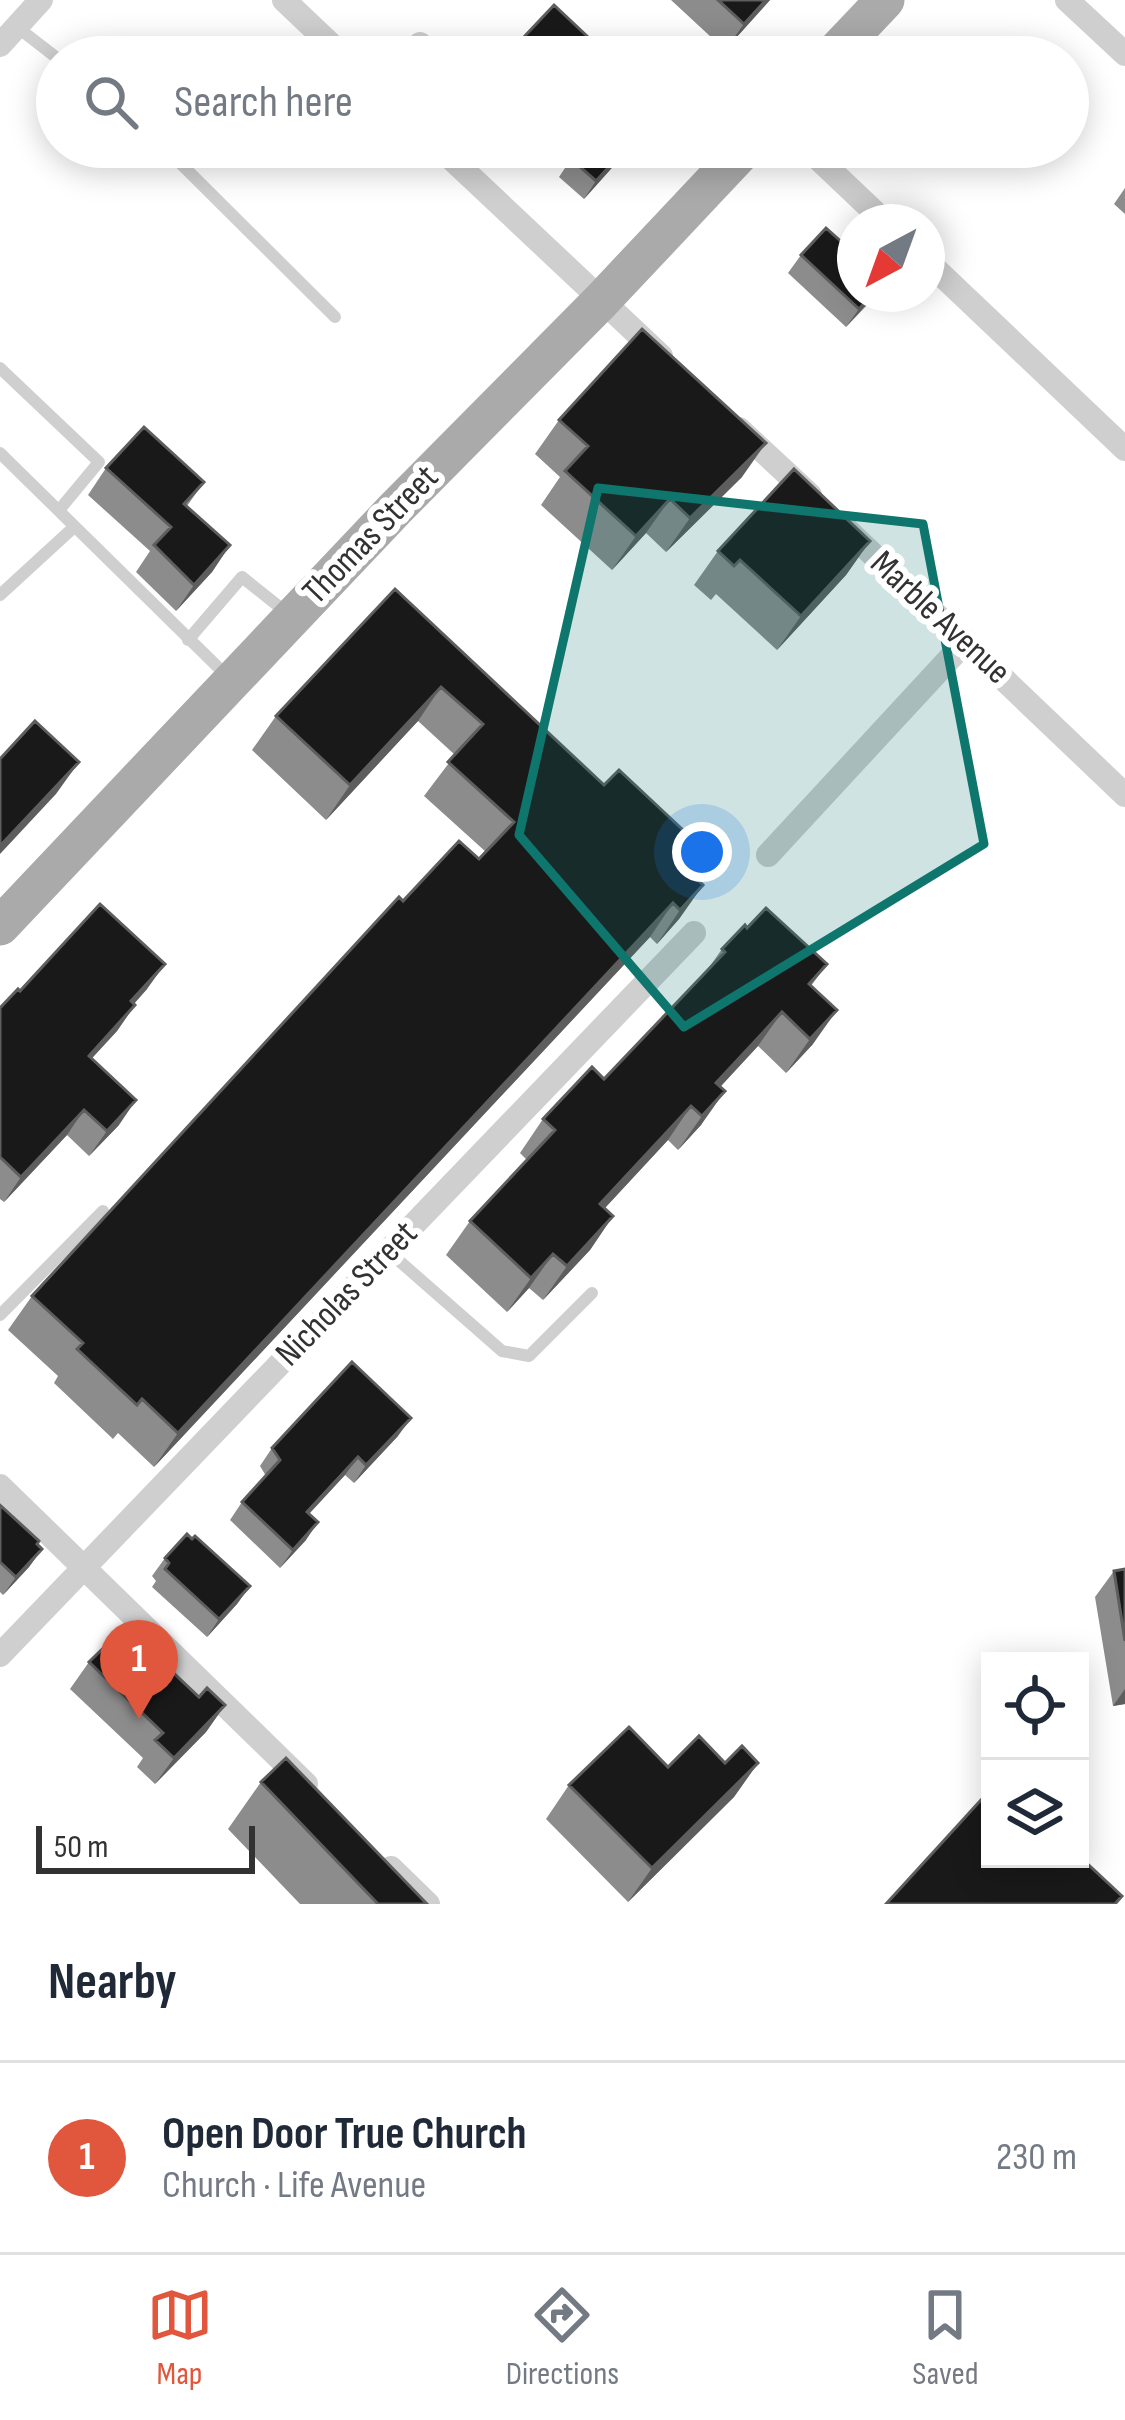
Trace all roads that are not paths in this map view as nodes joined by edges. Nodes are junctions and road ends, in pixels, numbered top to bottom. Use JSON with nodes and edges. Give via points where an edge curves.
{"nodes":[{"id":1,"x":41,"y":0,"type":"edge"},
{"id":2,"x":284,"y":0,"type":"edge"},
{"id":3,"x":1067,"y":0,"type":"edge"},
{"id":4,"x":883,"y":1,"type":"edge"},
{"id":5,"x":8,"y":36,"type":"edge"},
{"id":6,"x":322,"y":36,"type":"edge"},
{"id":7,"x":850,"y":36,"type":"edge"},
{"id":8,"x":36,"y":49,"type":"edge"},
{"id":9,"x":1125,"y":54,"type":"edge"},
{"id":10,"x":185,"y":168,"type":"edge"},
{"id":11,"x":461,"y":168,"type":"edge"},
{"id":12,"x":726,"y":168,"type":"edge"},
{"id":13,"x":828,"y":168,"type":"edge"},
{"id":14,"x":866,"y":204,"type":"edge"},
{"id":15,"x":945,"y":279,"type":"edge"},
{"id":16,"x":602,"y":301,"type":"junction"},
{"id":17,"x":334,"y":317,"type":"dead end"},
{"id":18,"x":671,"y":365,"type":"edge"},
{"id":19,"x":0,"y":368,"type":"edge"},
{"id":20,"x":723,"y":414,"type":"edge"},
{"id":21,"x":1125,"y":449,"type":"edge"},
{"id":22,"x":0,"y":453,"type":"edge"},
{"id":23,"x":60,"y":509,"type":"junction"},
{"id":24,"x":73,"y":528,"type":"junction"},
{"id":25,"x":0,"y":595,"type":"edge"},
{"id":26,"x":292,"y":617,"type":"junction"},
{"id":27,"x":188,"y":640,"type":"junction"},
{"id":28,"x":966,"y":641,"type":"junction"},
{"id":29,"x":232,"y":681,"type":"junction"},
{"id":30,"x":1125,"y":795,"type":"edge"},
{"id":31,"x":768,"y":855,"type":"dead end"},
{"id":32,"x":0,"y":926,"type":"edge"},
{"id":33,"x":694,"y":934,"type":"dead end"},
{"id":34,"x":103,"y":1210,"type":"edge"},
{"id":35,"x":388,"y":1251,"type":"junction"},
{"id":36,"x":592,"y":1293,"type":"dead end"},
{"id":37,"x":0,"y":1315,"type":"edge"},
{"id":38,"x":0,"y":1486,"type":"edge"},
{"id":39,"x":84,"y":1566,"type":"junction"},
{"id":40,"x":0,"y":1655,"type":"edge"},
{"id":41,"x":329,"y":1807,"type":"edge"},
{"id":42,"x":378,"y":1856,"type":"edge"},
{"id":43,"x":428,"y":1904,"type":"edge"}],
"edges":[{"from":1,"to":5,"type":"street"},
{"from":2,"to":6,"type":"street"},
{"from":3,"to":9,"type":"street"},
{"from":4,"to":7,"type":"main road"},
{"from":5,"to":8,"type":"lane"},
{"from":10,"to":17,"type":"lane"},
{"from":11,"to":16,"type":"street"},
{"from":12,"to":16,"type":"main road","name":"Thomas Street"},
{"from":13,"to":14,"type":"street"},
{"from":15,"to":21,"type":"street"},
{"from":16,"to":18,"type":"street"},
{"from":16,"to":26,"type":"main road","name":"Thomas Street"},
{"from":19,"to":23,"type":"lane","via":[[99,462]]},
{"from":20,"to":28,"type":"street","name":"Marble Avenue"},
{"from":22,"to":23,"type":"lane"},
{"from":23,"to":24,"type":"lane"},
{"from":24,"to":25,"type":"lane"},
{"from":24,"to":27,"type":"lane"},
{"from":26,"to":27,"type":"lane","via":[[242,577]]},
{"from":26,"to":29,"type":"main road","name":"Thomas Street"},
{"from":27,"to":29,"type":"lane"},
{"from":28,"to":30,"type":"street","name":"Marble Avenue"},
{"from":28,"to":31,"type":"street"},
{"from":29,"to":32,"type":"main road","name":"Thomas Street"},
{"from":33,"to":35,"type":"street","name":"Nicholas Street"},
{"from":34,"to":37,"type":"lane"},
{"from":35,"to":36,"type":"lane","via":[[502,1352],[529,1356]]},
{"from":35,"to":39,"type":"street","name":"Nicholas Street"},
{"from":38,"to":39,"type":"street"},
{"from":39,"to":40,"type":"street","name":"Nicholas Street"},
{"from":39,"to":41,"type":"street"},
{"from":42,"to":43,"type":"street"}]}
